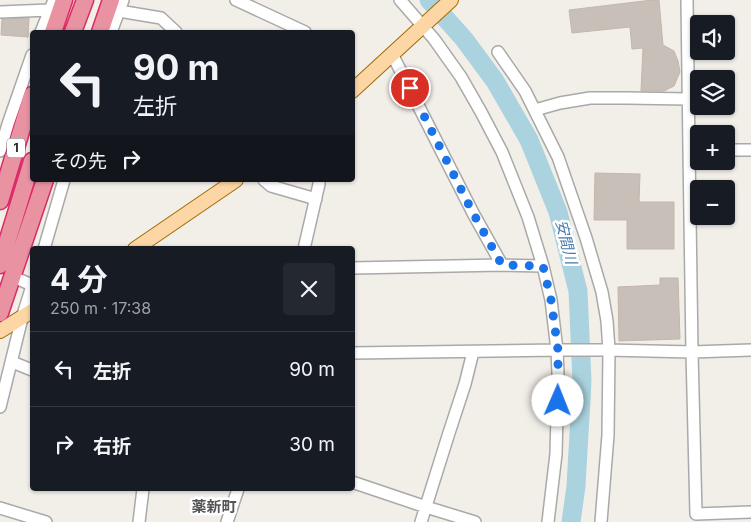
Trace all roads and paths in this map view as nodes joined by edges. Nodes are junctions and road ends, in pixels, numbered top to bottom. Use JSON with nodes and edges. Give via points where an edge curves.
{"nodes":[{"id":1,"x":64,"y":0,"type":"edge"},
{"id":2,"x":85,"y":0,"type":"edge"},
{"id":3,"x":103,"y":0,"type":"edge"},
{"id":4,"x":236,"y":0,"type":"edge"},
{"id":5,"x":400,"y":0,"type":"edge"},
{"id":6,"x":451,"y":0,"type":"edge"},
{"id":7,"x":687,"y":0,"type":"edge"},
{"id":8,"x":118,"y":4,"type":"edge"},
{"id":9,"x":51,"y":5,"type":"edge"},
{"id":10,"x":0,"y":12,"type":"edge"},
{"id":11,"x":424,"y":24,"type":"junction"},
{"id":12,"x":42,"y":30,"type":"edge"},
{"id":13,"x":55,"y":30,"type":"edge"},
{"id":14,"x":74,"y":30,"type":"edge"},
{"id":15,"x":94,"y":30,"type":"edge"},
{"id":16,"x":101,"y":30,"type":"edge"},
{"id":17,"x":112,"y":30,"type":"edge"},
{"id":18,"x":174,"y":30,"type":"edge"},
{"id":19,"x":301,"y":30,"type":"edge"},
{"id":20,"x":498,"y":52,"type":"dead end"},
{"id":21,"x":392,"y":54,"type":"junction"},
{"id":22,"x":30,"y":61,"type":"edge"},
{"id":23,"x":355,"y":87,"type":"edge"},
{"id":24,"x":688,"y":99,"type":"junction"},
{"id":25,"x":30,"y":102,"type":"edge"},
{"id":26,"x":534,"y":110,"type":"junction"},
{"id":27,"x":691,"y":125,"type":"edge"},
{"id":28,"x":7,"y":127,"type":"edge"},
{"id":29,"x":735,"y":150,"type":"edge"},
{"id":30,"x":751,"y":150,"type":"edge"},
{"id":31,"x":0,"y":152,"type":"edge"},
{"id":32,"x":30,"y":168,"type":"edge"},
{"id":33,"x":694,"y":170,"type":"edge"},
{"id":34,"x":44,"y":182,"type":"edge"},
{"id":35,"x":63,"y":182,"type":"edge"},
{"id":36,"x":233,"y":182,"type":"edge"},
{"id":37,"x":266,"y":182,"type":"edge"},
{"id":38,"x":319,"y":182,"type":"edge"},
{"id":39,"x":316,"y":199,"type":"junction"},
{"id":40,"x":0,"y":201,"type":"edge"},
{"id":41,"x":45,"y":246,"type":"edge"},
{"id":42,"x":139,"y":246,"type":"edge"},
{"id":43,"x":305,"y":246,"type":"edge"},
{"id":44,"x":0,"y":265,"type":"edge"},
{"id":45,"x":502,"y":265,"type":"junction"},
{"id":46,"x":543,"y":266,"type":"junction"},
{"id":47,"x":355,"y":268,"type":"edge"},
{"id":48,"x":18,"y":279,"type":"dead end"},
{"id":49,"x":30,"y":284,"type":"edge"},
{"id":50,"x":30,"y":300,"type":"edge"},
{"id":51,"x":0,"y":313,"type":"edge"},
{"id":52,"x":28,"y":314,"type":"edge"},
{"id":53,"x":0,"y":331,"type":"edge"},
{"id":54,"x":558,"y":350,"type":"junction"},
{"id":55,"x":609,"y":350,"type":"junction"},
{"id":56,"x":751,"y":350,"type":"edge"},
{"id":57,"x":473,"y":352,"type":"junction"},
{"id":58,"x":692,"y":352,"type":"junction"},
{"id":59,"x":355,"y":353,"type":"edge"},
{"id":60,"x":12,"y":362,"type":"junction"},
{"id":61,"x":30,"y":369,"type":"edge"},
{"id":62,"x":0,"y":407,"type":"edge"},
{"id":63,"x":355,"y":483,"type":"edge"},
{"id":64,"x":143,"y":491,"type":"edge"},
{"id":65,"x":237,"y":491,"type":"edge"},
{"id":66,"x":426,"y":507,"type":"junction"},
{"id":67,"x":0,"y":508,"type":"edge"},
{"id":68,"x":751,"y":512,"type":"edge"},
{"id":69,"x":696,"y":518,"type":"edge"},
{"id":70,"x":46,"y":522,"type":"edge"},
{"id":71,"x":139,"y":522,"type":"edge"},
{"id":72,"x":227,"y":522,"type":"edge"},
{"id":73,"x":421,"y":522,"type":"edge"},
{"id":74,"x":475,"y":522,"type":"edge"},
{"id":75,"x":548,"y":522,"type":"edge"},
{"id":76,"x":601,"y":522,"type":"edge"}],
"edges":[{"from":1,"to":13,"type":"highway"},
{"from":2,"to":14,"type":"highway"},
{"from":3,"to":15,"type":"highway"},
{"from":4,"to":19,"type":"street"},
{"from":5,"to":11,"type":"street"},
{"from":6,"to":11,"type":"main road"},
{"from":7,"to":24,"type":"street"},
{"from":8,"to":16,"type":"highway"},
{"from":8,"to":17,"type":"street"},
{"from":8,"to":18,"type":"street","via":[[161,18]]},
{"from":9,"to":10,"type":"street"},
{"from":9,"to":12,"type":"street"},
{"from":11,"to":21,"type":"main road"},
{"from":11,"to":46,"type":"street","via":[[461,77],[502,152]]},
{"from":20,"to":26,"type":"street"},
{"from":21,"to":23,"type":"main road"},
{"from":21,"to":45,"type":"street"},
{"from":22,"to":28,"type":"street"},
{"from":24,"to":26,"type":"street","via":[[590,98]]},
{"from":24,"to":27,"type":"street"},
{"from":25,"to":40,"type":"highway","number":"1"},
{"from":26,"to":55,"type":"street","via":[[558,157],[586,238],[602,292]]},
{"from":28,"to":31,"type":"street"},
{"from":29,"to":30,"type":"street"},
{"from":32,"to":44,"type":"highway","number":"1"},
{"from":33,"to":58,"type":"street"},
{"from":34,"to":51,"type":"highway"},
{"from":35,"to":41,"type":"street"},
{"from":36,"to":42,"type":"main road"},
{"from":37,"to":39,"type":"street"},
{"from":38,"to":39,"type":"street"},
{"from":39,"to":43,"type":"street"},
{"from":45,"to":46,"type":"street"},
{"from":45,"to":47,"type":"street"},
{"from":46,"to":54,"type":"street"},
{"from":48,"to":49,"type":"street"},
{"from":50,"to":52,"type":"street"},
{"from":52,"to":53,"type":"main road"},
{"from":52,"to":60,"type":"street"},
{"from":54,"to":55,"type":"street"},
{"from":54,"to":57,"type":"street"},
{"from":54,"to":75,"type":"street","via":[[556,454]]},
{"from":55,"to":58,"type":"street"},
{"from":55,"to":76,"type":"street","via":[[608,435]]},
{"from":56,"to":58,"type":"street"},
{"from":57,"to":59,"type":"street"},
{"from":57,"to":66,"type":"street"},
{"from":58,"to":69,"type":"street"},
{"from":60,"to":61,"type":"street"},
{"from":60,"to":62,"type":"street"},
{"from":63,"to":66,"type":"street"},
{"from":64,"to":71,"type":"street"},
{"from":65,"to":72,"type":"street"},
{"from":66,"to":73,"type":"street"},
{"from":66,"to":74,"type":"street"},
{"from":67,"to":70,"type":"street"},
{"from":68,"to":69,"type":"street"}]}
